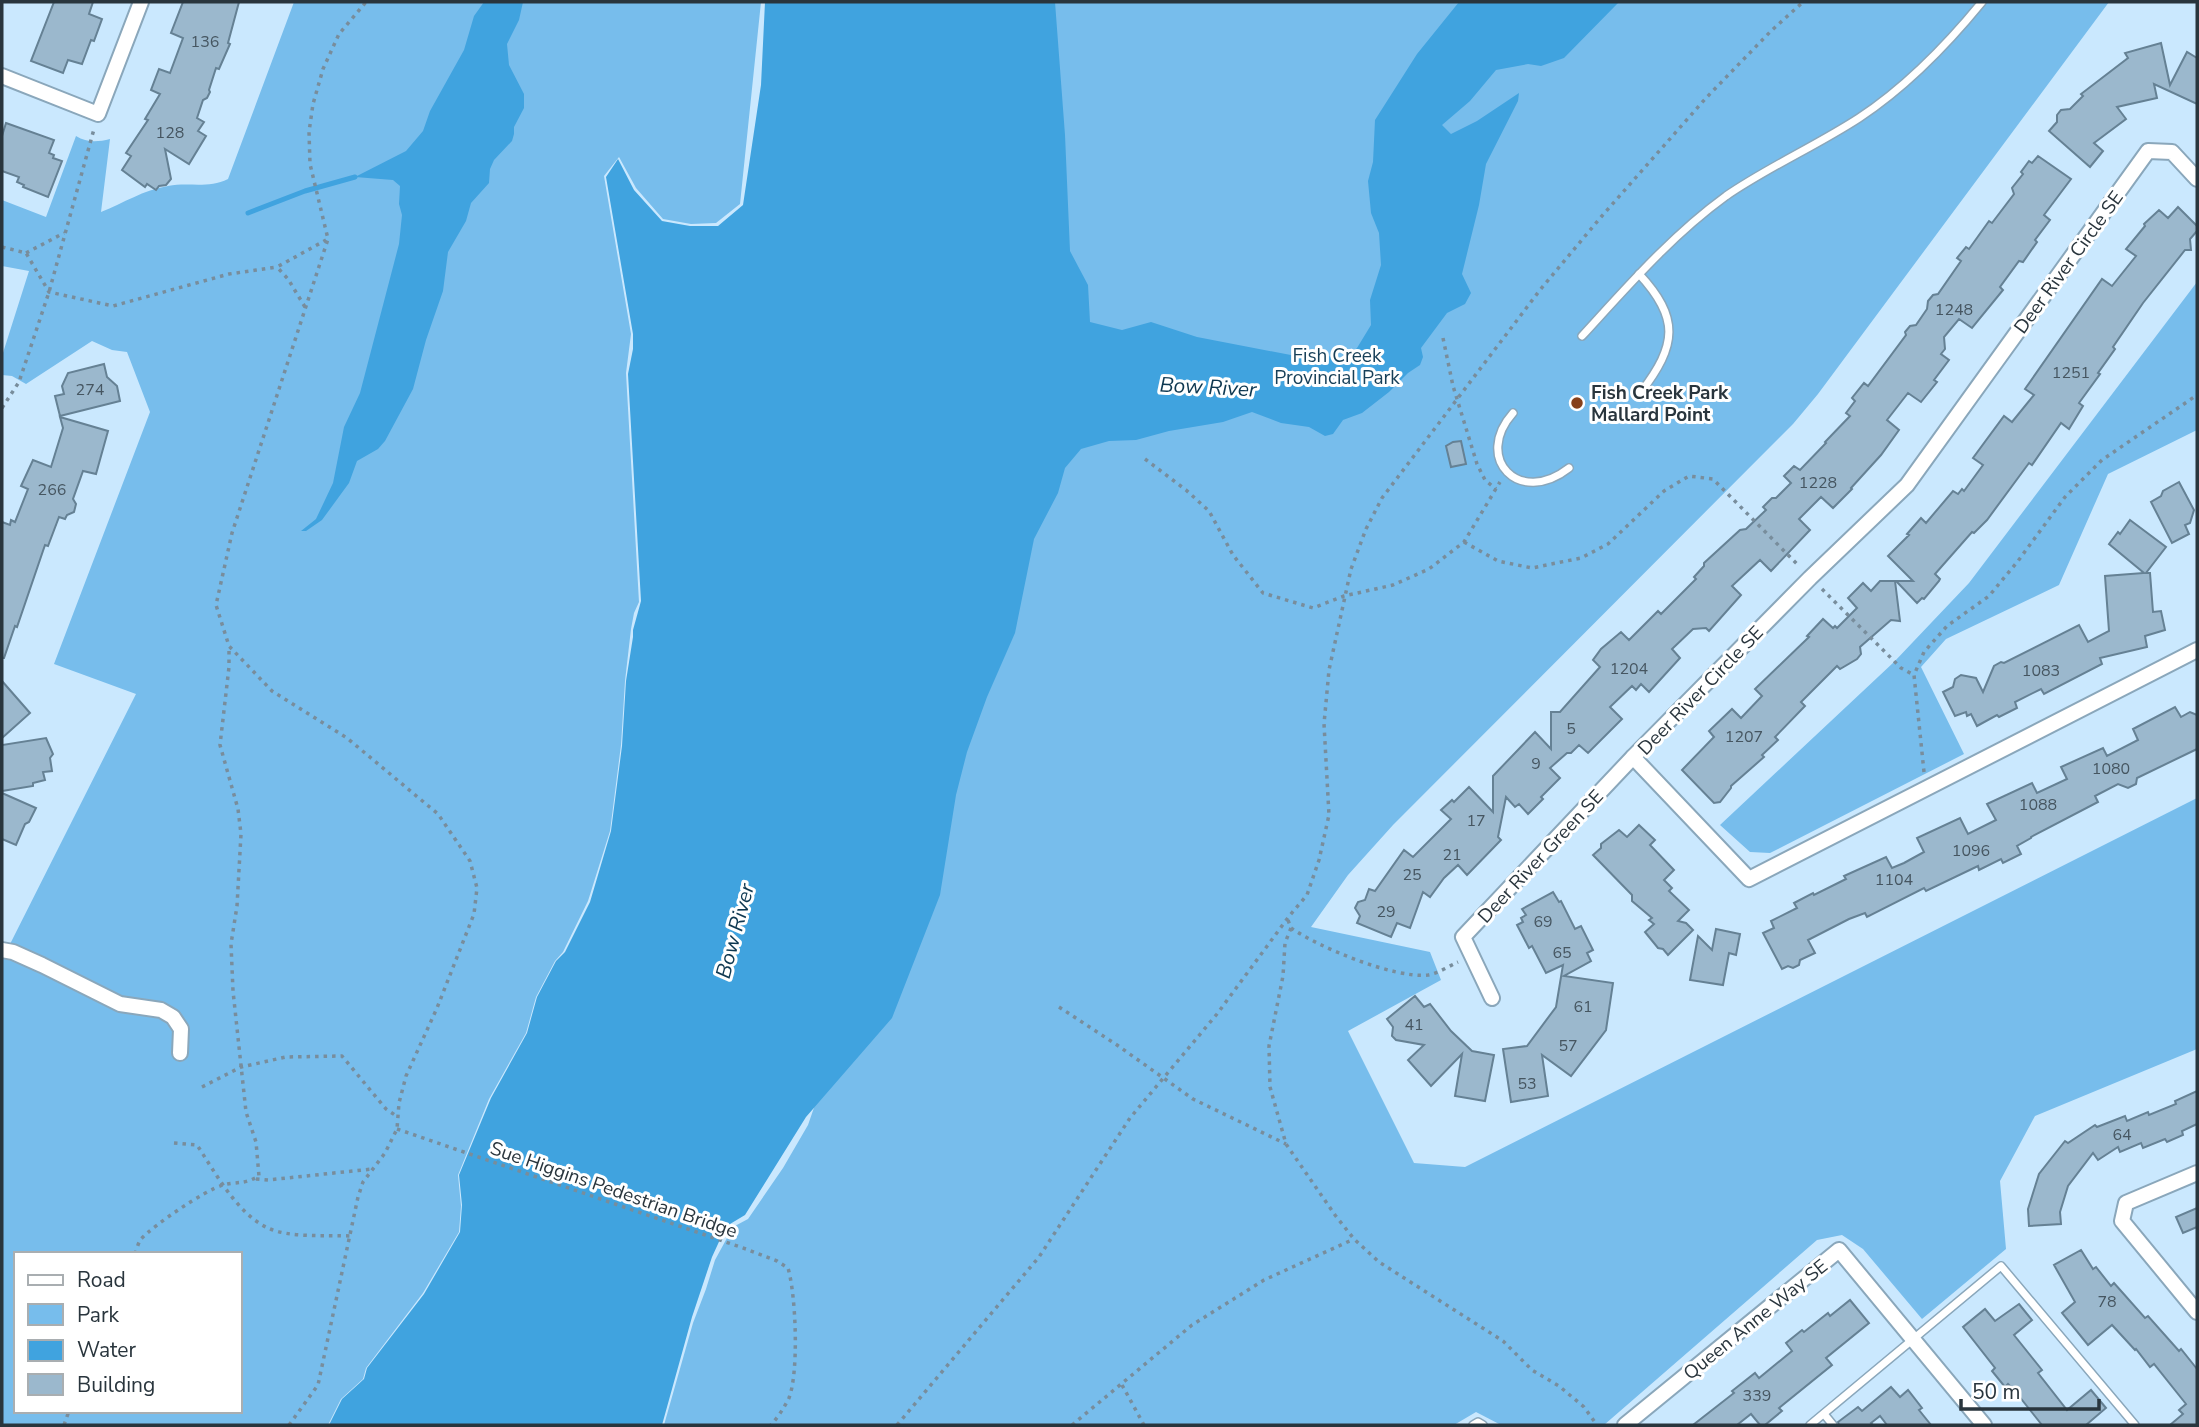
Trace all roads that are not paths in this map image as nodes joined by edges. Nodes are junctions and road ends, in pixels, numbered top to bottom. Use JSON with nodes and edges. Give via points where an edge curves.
{"nodes":[{"id":1,"x":141,"y":2,"type":"edge"},
{"id":2,"x":1982,"y":2,"type":"edge"},
{"id":3,"x":2,"y":76,"type":"edge"},
{"id":4,"x":2197,"y":178,"type":"edge"},
{"id":5,"x":1639,"y":274,"type":"junction"},
{"id":6,"x":1582,"y":337,"type":"dead end"},
{"id":7,"x":1641,"y":391,"type":"dead end"},
{"id":8,"x":1513,"y":413,"type":"dead end"},
{"id":9,"x":1569,"y":468,"type":"dead end"},
{"id":10,"x":2197,"y":650,"type":"edge"},
{"id":11,"x":1633,"y":757,"type":"junction"},
{"id":12,"x":2,"y":950,"type":"edge"},
{"id":13,"x":1492,"y":998,"type":"dead end"},
{"id":14,"x":180,"y":1052,"type":"dead end"},
{"id":15,"x":2197,"y":1173,"type":"edge"},
{"id":16,"x":2197,"y":1312,"type":"edge"},
{"id":17,"x":1913,"y":1339,"type":"junction"},
{"id":18,"x":1824,"y":1414,"type":"junction"},
{"id":19,"x":1473,"y":1425,"type":"edge"},
{"id":20,"x":1483,"y":1425,"type":"edge"},
{"id":21,"x":1625,"y":1425,"type":"edge"},
{"id":22,"x":1810,"y":1425,"type":"edge"},
{"id":23,"x":1833,"y":1425,"type":"edge"},
{"id":24,"x":1984,"y":1425,"type":"edge"},
{"id":25,"x":2135,"y":1425,"type":"edge"}],
"edges":[{"from":1,"to":3,"type":"street","via":[[98,114]]},
{"from":2,"to":5,"type":"lane","via":[[1940,50],[1889,96],[1728,195]]},
{"from":4,"to":11,"type":"street","name":"Deer River Circle SE","via":[[2172,152],[2148,151],[1907,485]]},
{"from":5,"to":6,"type":"lane"},
{"from":5,"to":7,"type":"lane","via":[[1663,306],[1669,338],[1661,364]]},
{"from":8,"to":9,"type":"lane","via":[[1498,442],[1500,461],[1515,478],[1532,484]]},
{"from":10,"to":11,"type":"street","name":"Deer River Circle SE","via":[[1749,879]]},
{"from":11,"to":13,"type":"street","name":"Deer River Green SE","via":[[1463,937]]},
{"from":12,"to":14,"type":"street","via":[[120,1004],[161,1010],[181,1029]]},
{"from":15,"to":16,"type":"street","via":[[2126,1203],[2122,1221]]},
{"from":17,"to":18,"type":"lane"},
{"from":17,"to":21,"type":"street","name":"Queen Anne Way SE","via":[[1839,1250]]},
{"from":17,"to":24,"type":"street","name":"Queen Anne Way SE"},
{"from":17,"to":25,"type":"lane","via":[[2001,1266]]},
{"from":18,"to":22,"type":"lane"},
{"from":18,"to":23,"type":"lane"},
{"from":19,"to":20,"type":"lane"}]}
